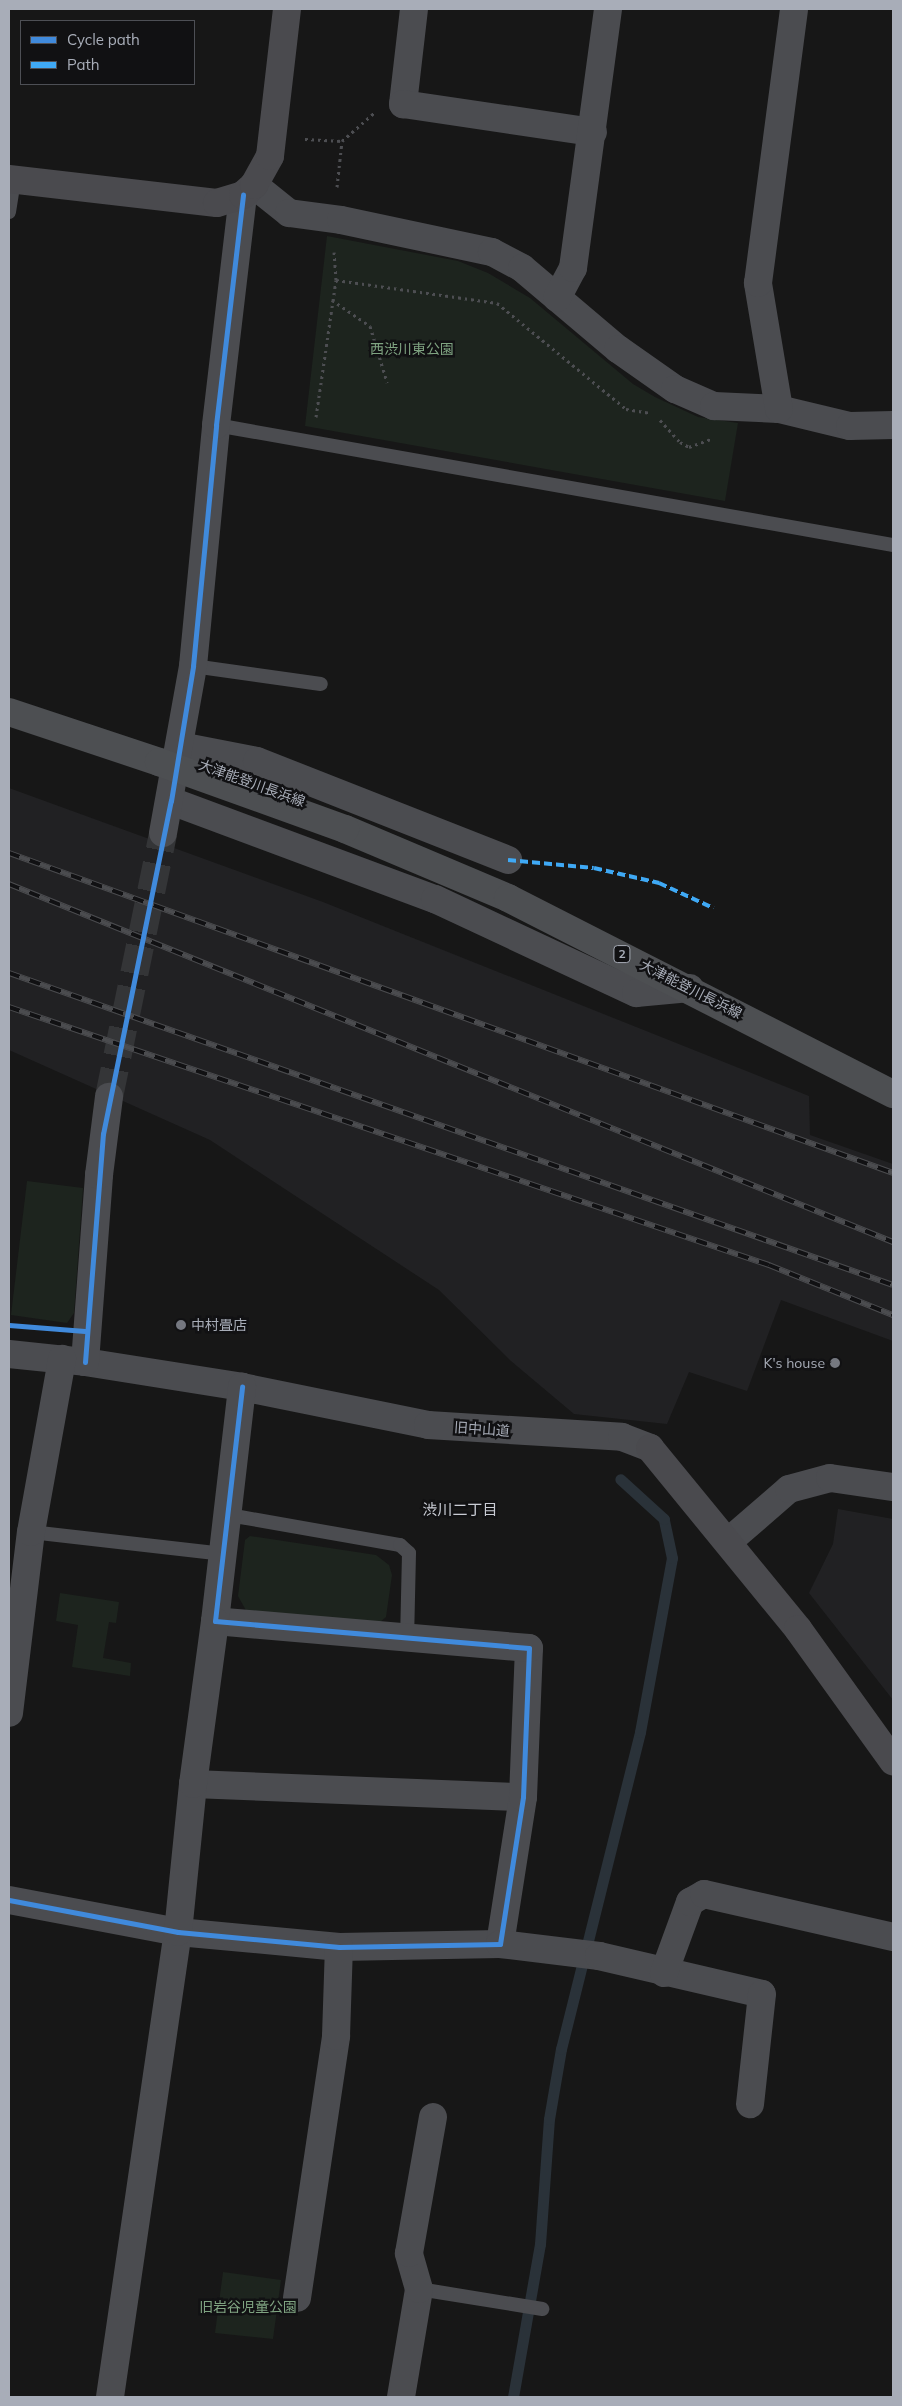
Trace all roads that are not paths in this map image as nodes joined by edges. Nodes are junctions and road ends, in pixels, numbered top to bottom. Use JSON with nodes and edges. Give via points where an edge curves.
{"nodes":[{"id":1,"x":287,"y":9,"type":"edge"},
{"id":2,"x":414,"y":9,"type":"edge"},
{"id":3,"x":608,"y":9,"type":"edge"},
{"id":4,"x":794,"y":9,"type":"edge"},
{"id":5,"x":592,"y":132,"type":"junction"},
{"id":6,"x":11,"y":179,"type":"edge"},
{"id":7,"x":248,"y":190,"type":"junction"},
{"id":8,"x":9,"y":212,"type":"edge"},
{"id":9,"x":557,"y":298,"type":"junction"},
{"id":10,"x":779,"y":409,"type":"junction"},
{"id":11,"x":216,"y":425,"type":"junction"},
{"id":12,"x":893,"y":425,"type":"edge"},
{"id":13,"x":893,"y":545,"type":"edge"},
{"id":14,"x":193,"y":666,"type":"junction"},
{"id":15,"x":321,"y":684,"type":"dead end"},
{"id":16,"x":9,"y":712,"type":"edge"},
{"id":17,"x":180,"y":746,"type":"junction"},
{"id":18,"x":171,"y":801,"type":"junction"},
{"id":19,"x":163,"y":833,"type":"tunnel mouth"},
{"id":20,"x":508,"y":860,"type":"dead end"},
{"id":21,"x":690,"y":988,"type":"junction"},
{"id":22,"x":893,"y":1094,"type":"edge"},
{"id":23,"x":109,"y":1097,"type":"tunnel mouth"},
{"id":24,"x":9,"y":1354,"type":"edge"},
{"id":25,"x":73,"y":1361,"type":"junction"},
{"id":26,"x":242,"y":1388,"type":"junction"},
{"id":27,"x":893,"y":1487,"type":"edge"},
{"id":28,"x":229,"y":1515,"type":"junction"},
{"id":29,"x":31,"y":1532,"type":"junction"},
{"id":30,"x":729,"y":1541,"type":"junction"},
{"id":31,"x":224,"y":1554,"type":"junction"},
{"id":32,"x":215,"y":1621,"type":"junction"},
{"id":33,"x":407,"y":1639,"type":"junction"},
{"id":34,"x":9,"y":1713,"type":"edge"},
{"id":35,"x":893,"y":1761,"type":"edge"},
{"id":36,"x":193,"y":1784,"type":"junction"},
{"id":37,"x":523,"y":1797,"type":"junction"},
{"id":38,"x":9,"y":1900,"type":"edge"},
{"id":39,"x":178,"y":1932,"type":"junction"},
{"id":40,"x":893,"y":1937,"type":"edge"},
{"id":41,"x":500,"y":1944,"type":"junction"},
{"id":42,"x":339,"y":1947,"type":"junction"},
{"id":43,"x":664,"y":1973,"type":"junction"},
{"id":44,"x":750,"y":2104,"type":"dead end"},
{"id":45,"x":433,"y":2117,"type":"dead end"},
{"id":46,"x":419,"y":2289,"type":"junction"},
{"id":47,"x":296,"y":2298,"type":"dead end"},
{"id":48,"x":542,"y":2308,"type":"dead end"},
{"id":49,"x":110,"y":2397,"type":"edge"},
{"id":50,"x":401,"y":2397,"type":"edge"}],
"edges":[{"from":1,"to":7,"type":"street","via":[[270,156]]},
{"from":2,"to":5,"type":"street","via":[[403,104]]},
{"from":3,"to":5,"type":"street"},
{"from":4,"to":10,"type":"street","via":[[758,283]]},
{"from":5,"to":9,"type":"street","via":[[573,268]]},
{"from":6,"to":7,"type":"street","via":[[217,202]]},
{"from":6,"to":8,"type":"lane"},
{"from":7,"to":9,"type":"street","via":[[289,213],[338,209],[492,252],[522,268]]},
{"from":7,"to":11,"type":"street"},
{"from":9,"to":10,"type":"street","via":[[675,390],[714,406]]},
{"from":10,"to":12,"type":"street","via":[[850,426]]},
{"from":11,"to":13,"type":"lane"},
{"from":11,"to":14,"type":"street"},
{"from":14,"to":15,"type":"lane"},
{"from":14,"to":17,"type":"street"},
{"from":16,"to":21,"type":"main road","name":"大津能登川長浜線","number":"2","bridge":true,"via":[[345,829],[508,898]]},
{"from":17,"to":18,"type":"street"},
{"from":17,"to":20,"type":"street","via":[[257,761]]},
{"from":18,"to":19,"type":"street"},
{"from":18,"to":21,"type":"street","via":[[435,899],[636,993]]},
{"from":21,"to":22,"type":"main road","name":"大津能登川長浜線","number":"2"},
{"from":23,"to":25,"type":"street","via":[[95,1224]]},
{"from":24,"to":25,"type":"street","name":"旧中山道"},
{"from":25,"to":26,"type":"street","name":"旧中山道"},
{"from":25,"to":29,"type":"street"},
{"from":26,"to":28,"type":"street"},
{"from":26,"to":30,"type":"street","name":"旧中山道","via":[[428,1425],[622,1437],[650,1448]]},
{"from":27,"to":30,"type":"street","via":[[830,1478],[789,1489]]},
{"from":28,"to":31,"type":"street"},
{"from":28,"to":33,"type":"lane","via":[[400,1545],[409,1553]]},
{"from":29,"to":31,"type":"lane"},
{"from":29,"to":34,"type":"street"},
{"from":30,"to":35,"type":"street","name":"旧中山道","via":[[798,1628]]},
{"from":31,"to":32,"type":"street"},
{"from":32,"to":33,"type":"street"},
{"from":32,"to":36,"type":"street"},
{"from":33,"to":37,"type":"street","via":[[529,1648]]},
{"from":36,"to":37,"type":"street"},
{"from":36,"to":39,"type":"street"},
{"from":37,"to":41,"type":"street"},
{"from":38,"to":39,"type":"street"},
{"from":39,"to":42,"type":"street"},
{"from":39,"to":49,"type":"street"},
{"from":40,"to":43,"type":"street","via":[[704,1894],[690,1902]]},
{"from":41,"to":42,"type":"street"},
{"from":41,"to":43,"type":"street","via":[[599,1956]]},
{"from":42,"to":47,"type":"street","via":[[336,2036]]},
{"from":43,"to":44,"type":"street","via":[[762,1994]]},
{"from":45,"to":46,"type":"street","via":[[409,2253]]},
{"from":46,"to":48,"type":"lane"},
{"from":46,"to":50,"type":"street"}]}
